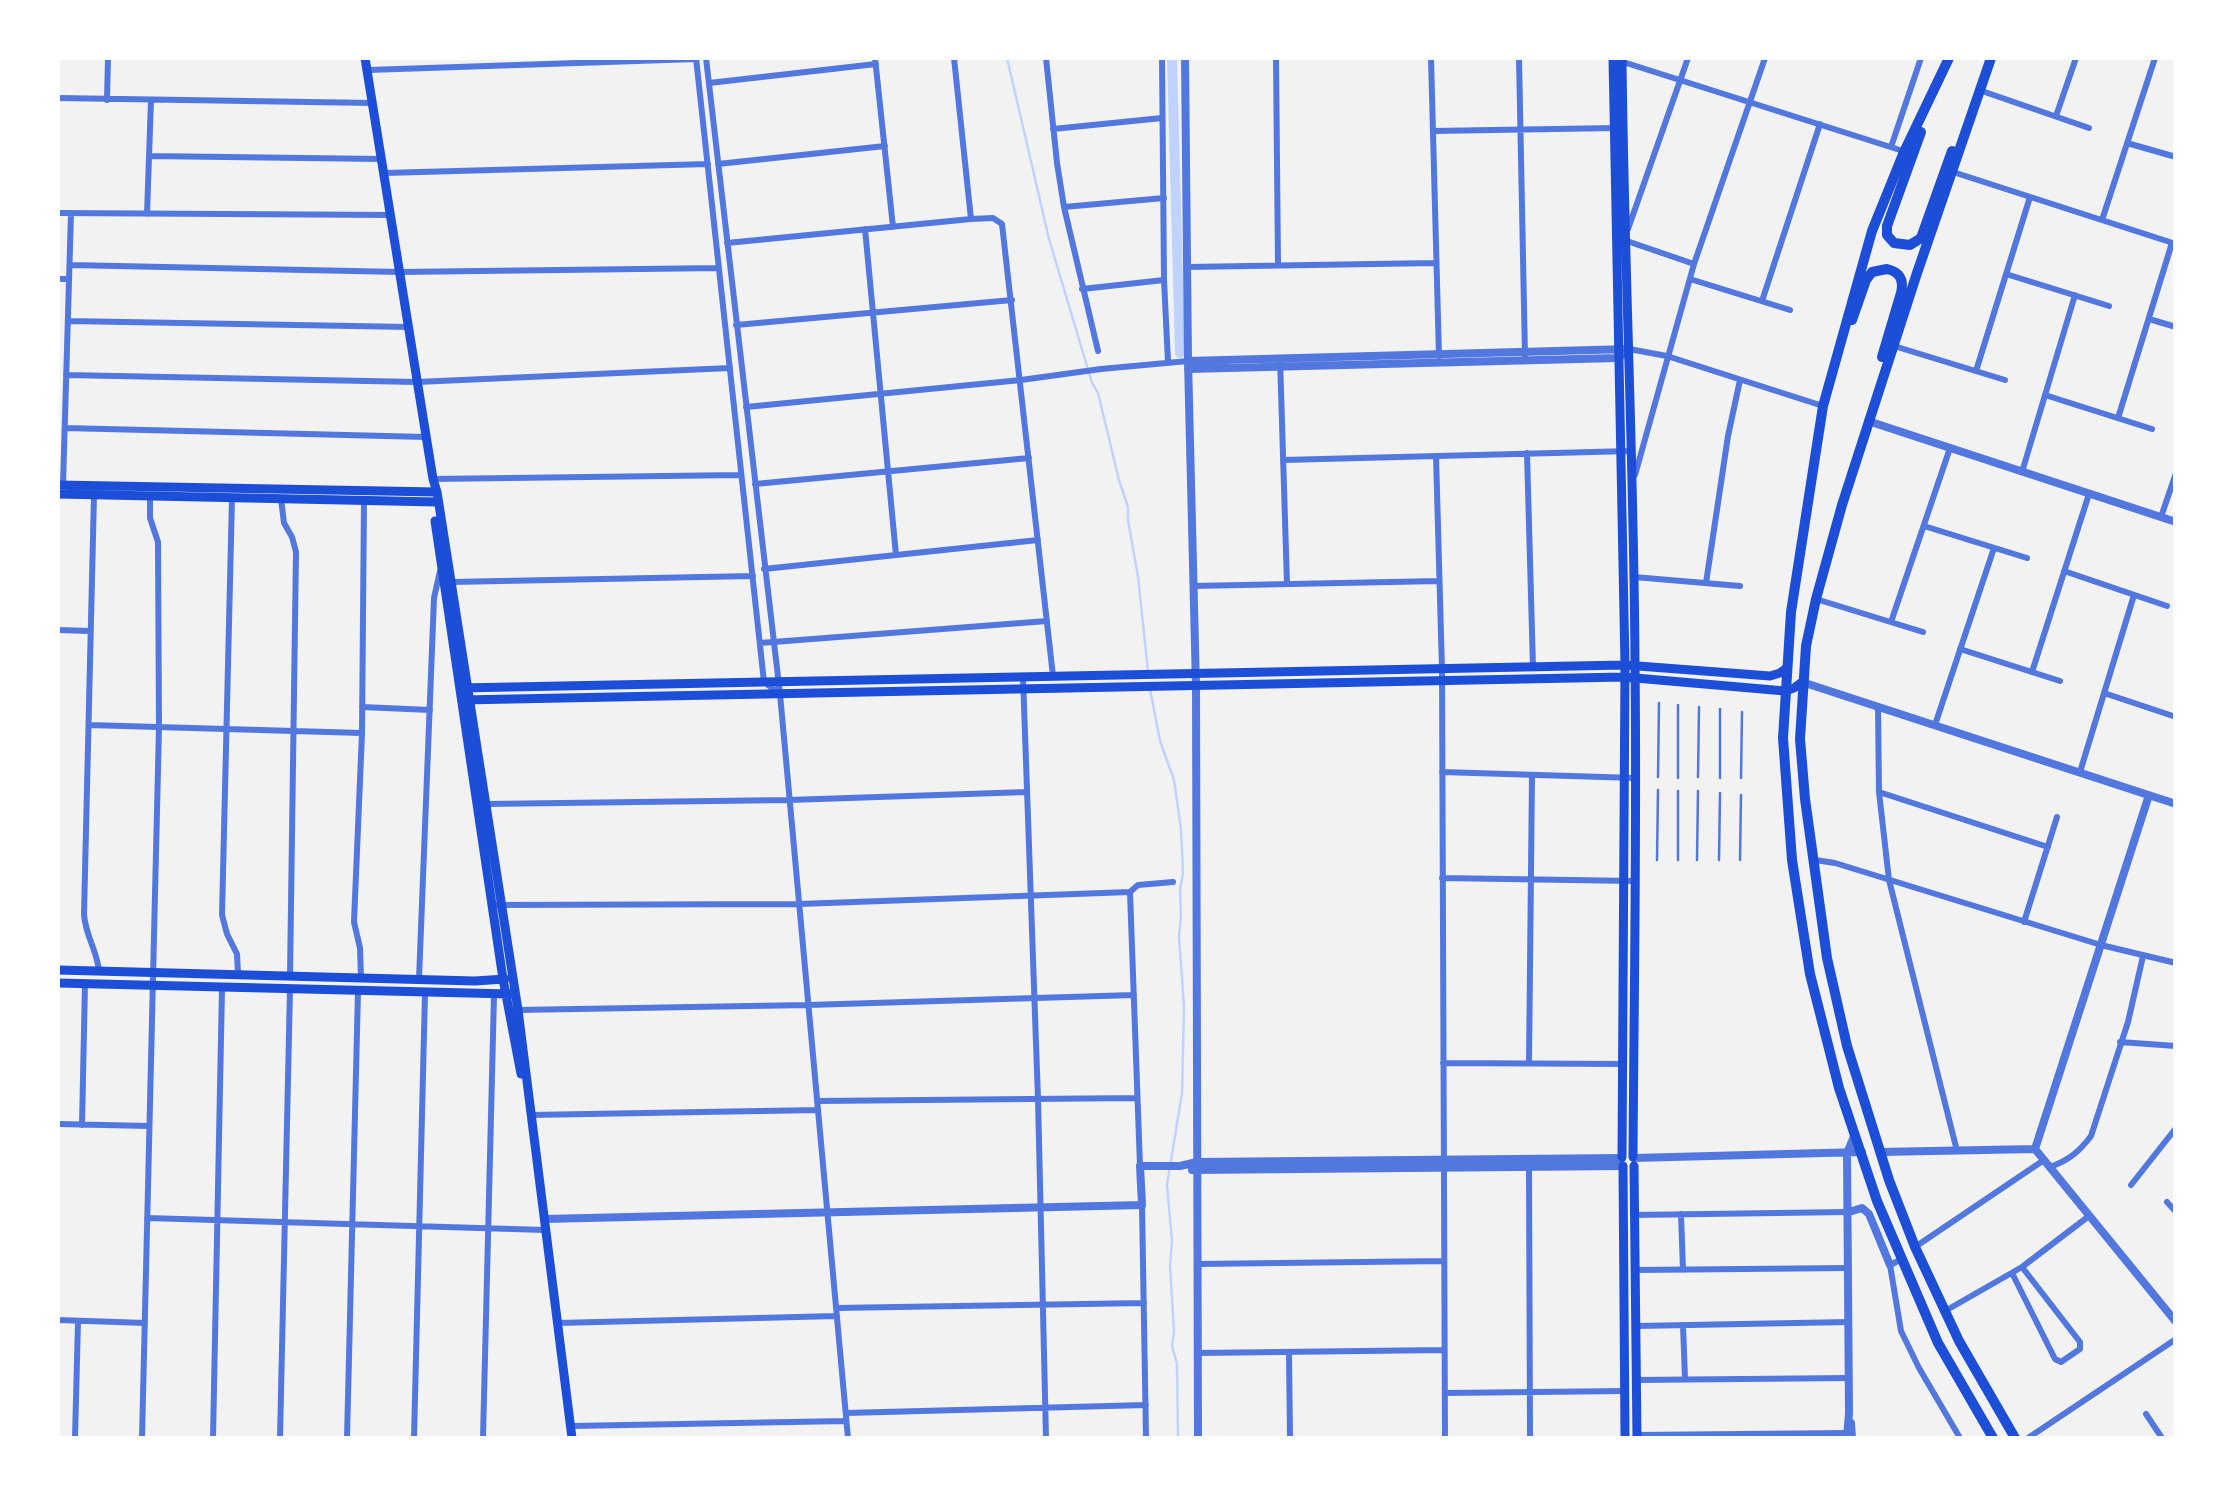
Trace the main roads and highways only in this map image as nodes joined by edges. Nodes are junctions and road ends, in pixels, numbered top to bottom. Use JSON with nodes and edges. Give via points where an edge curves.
{"nodes":[{"id":1,"x":365,"y":58,"type":"edge"},
{"id":2,"x":1949,"y":58,"type":"edge"},
{"id":3,"x":1991,"y":58,"type":"edge"},
{"id":4,"x":1617,"y":59,"type":"edge"},
{"id":5,"x":1979,"y":90,"type":"junction"},
{"id":6,"x":1620,"y":240,"type":"junction"},
{"id":7,"x":1823,"y":406,"type":"junction"},
{"id":8,"x":1868,"y":421,"type":"junction"},
{"id":9,"x":1626,"y":451,"type":"junction"},
{"id":10,"x":59,"y":488,"type":"edge"},
{"id":11,"x":150,"y":491,"type":"junction"},
{"id":12,"x":435,"y":497,"type":"junction"},
{"id":13,"x":445,"y":565,"type":"junction"},
{"id":14,"x":1630,"y":666,"type":"junction"},
{"id":15,"x":1786,"y":668,"type":"junction"},
{"id":16,"x":1320,"y":671,"type":"junction"},
{"id":17,"x":1630,"y":678,"type":"junction"},
{"id":18,"x":1802,"y":682,"type":"junction"},
{"id":19,"x":1320,"y":684,"type":"junction"},
{"id":20,"x":464,"y":688,"type":"junction"},
{"id":21,"x":1785,"y":691,"type":"junction"},
{"id":22,"x":466,"y":700,"type":"junction"},
{"id":23,"x":496,"y":904,"type":"junction"},
{"id":24,"x":1629,"y":914,"type":"junction"},
{"id":25,"x":497,"y":941,"type":"junction"},
{"id":26,"x":58,"y":970,"type":"edge"},
{"id":27,"x":508,"y":979,"type":"junction"},
{"id":28,"x":475,"y":980,"type":"junction"},
{"id":29,"x":58,"y":983,"type":"edge"},
{"id":30,"x":510,"y":994,"type":"junction"},
{"id":31,"x":530,"y":1115,"type":"junction"},
{"id":32,"x":1627,"y":1161,"type":"junction"},
{"id":33,"x":1629,"y":1297,"type":"junction"},
{"id":34,"x":1625,"y":1412,"type":"junction"},
{"id":35,"x":1636,"y":1412,"type":"junction"},
{"id":36,"x":1637,"y":1437,"type":"edge"},
{"id":37,"x":572,"y":1438,"type":"edge"},
{"id":38,"x":1625,"y":1438,"type":"edge"},
{"id":39,"x":1993,"y":1438,"type":"edge"},
{"id":40,"x":2016,"y":1438,"type":"edge"}],
"edges":[{"from":1,"to":12,"type":"main road"},
{"from":2,"to":5,"type":"main road","via":[[1887,226],[1894,243],[1910,246],[1921,238]]},
{"from":2,"to":7,"type":"main road","via":[[1867,246]]},
{"from":3,"to":5,"type":"main road"},
{"from":4,"to":6,"type":"main road"},
{"from":5,"to":8,"type":"main road"},
{"from":6,"to":9,"type":"main road","via":[[1618,354]]},
{"from":6,"to":9,"type":"main road","via":[[1629,350]]},
{"from":7,"to":8,"type":"main road","via":[[1866,280],[1878,269],[1891,270],[1903,286]]},
{"from":7,"to":15,"type":"main road"},
{"from":8,"to":18,"type":"main road","via":[[1816,600]]},
{"from":9,"to":14,"type":"main road"},
{"from":9,"to":14,"type":"main road","via":[[1634,577]]},
{"from":10,"to":11,"type":"main road"},
{"from":10,"to":11,"type":"main road"},
{"from":11,"to":12,"type":"main road"},
{"from":11,"to":12,"type":"main road","via":[[232,498]]},
{"from":12,"to":13,"type":"main road"},
{"from":13,"to":20,"type":"main road"},
{"from":13,"to":20,"type":"main road"},
{"from":14,"to":15,"type":"main road","via":[[1770,676]]},
{"from":14,"to":16,"type":"main road"},
{"from":14,"to":17,"type":"main road"},
{"from":15,"to":21,"type":"main road"},
{"from":16,"to":19,"type":"main road"},
{"from":16,"to":20,"type":"main road"},
{"from":17,"to":19,"type":"main road"},
{"from":17,"to":21,"type":"main road"},
{"from":17,"to":24,"type":"main road"},
{"from":18,"to":21,"type":"main road"},
{"from":18,"to":40,"type":"main road","via":[[1802,765],[1813,860],[1847,1046],[1915,1248]]},
{"from":19,"to":22,"type":"main road"},
{"from":20,"to":22,"type":"main road"},
{"from":21,"to":39,"type":"main road","via":[[1794,874],[1839,1088],[1877,1202],[1938,1344]]},
{"from":22,"to":23,"type":"main road"},
{"from":22,"to":23,"type":"main road"},
{"from":23,"to":25,"type":"main road"},
{"from":23,"to":27,"type":"main road"},
{"from":24,"to":32,"type":"main road"},
{"from":24,"to":32,"type":"main road"},
{"from":25,"to":27,"type":"main road"},
{"from":25,"to":28,"type":"main road","via":[[492,972]]},
{"from":26,"to":28,"type":"main road"},
{"from":27,"to":28,"type":"main road"},
{"from":27,"to":30,"type":"main road"},
{"from":29,"to":30,"type":"main road"},
{"from":30,"to":31,"type":"main road"},
{"from":30,"to":31,"type":"main road","via":[[518,1010]]},
{"from":31,"to":37,"type":"main road"},
{"from":32,"to":33,"type":"main road"},
{"from":32,"to":33,"type":"main road","via":[[1635,1270]]},
{"from":33,"to":34,"type":"main road"},
{"from":33,"to":35,"type":"main road","via":[[1636,1326]]},
{"from":34,"to":35,"type":"main road"},
{"from":34,"to":38,"type":"main road"},
{"from":35,"to":36,"type":"main road"}]}
